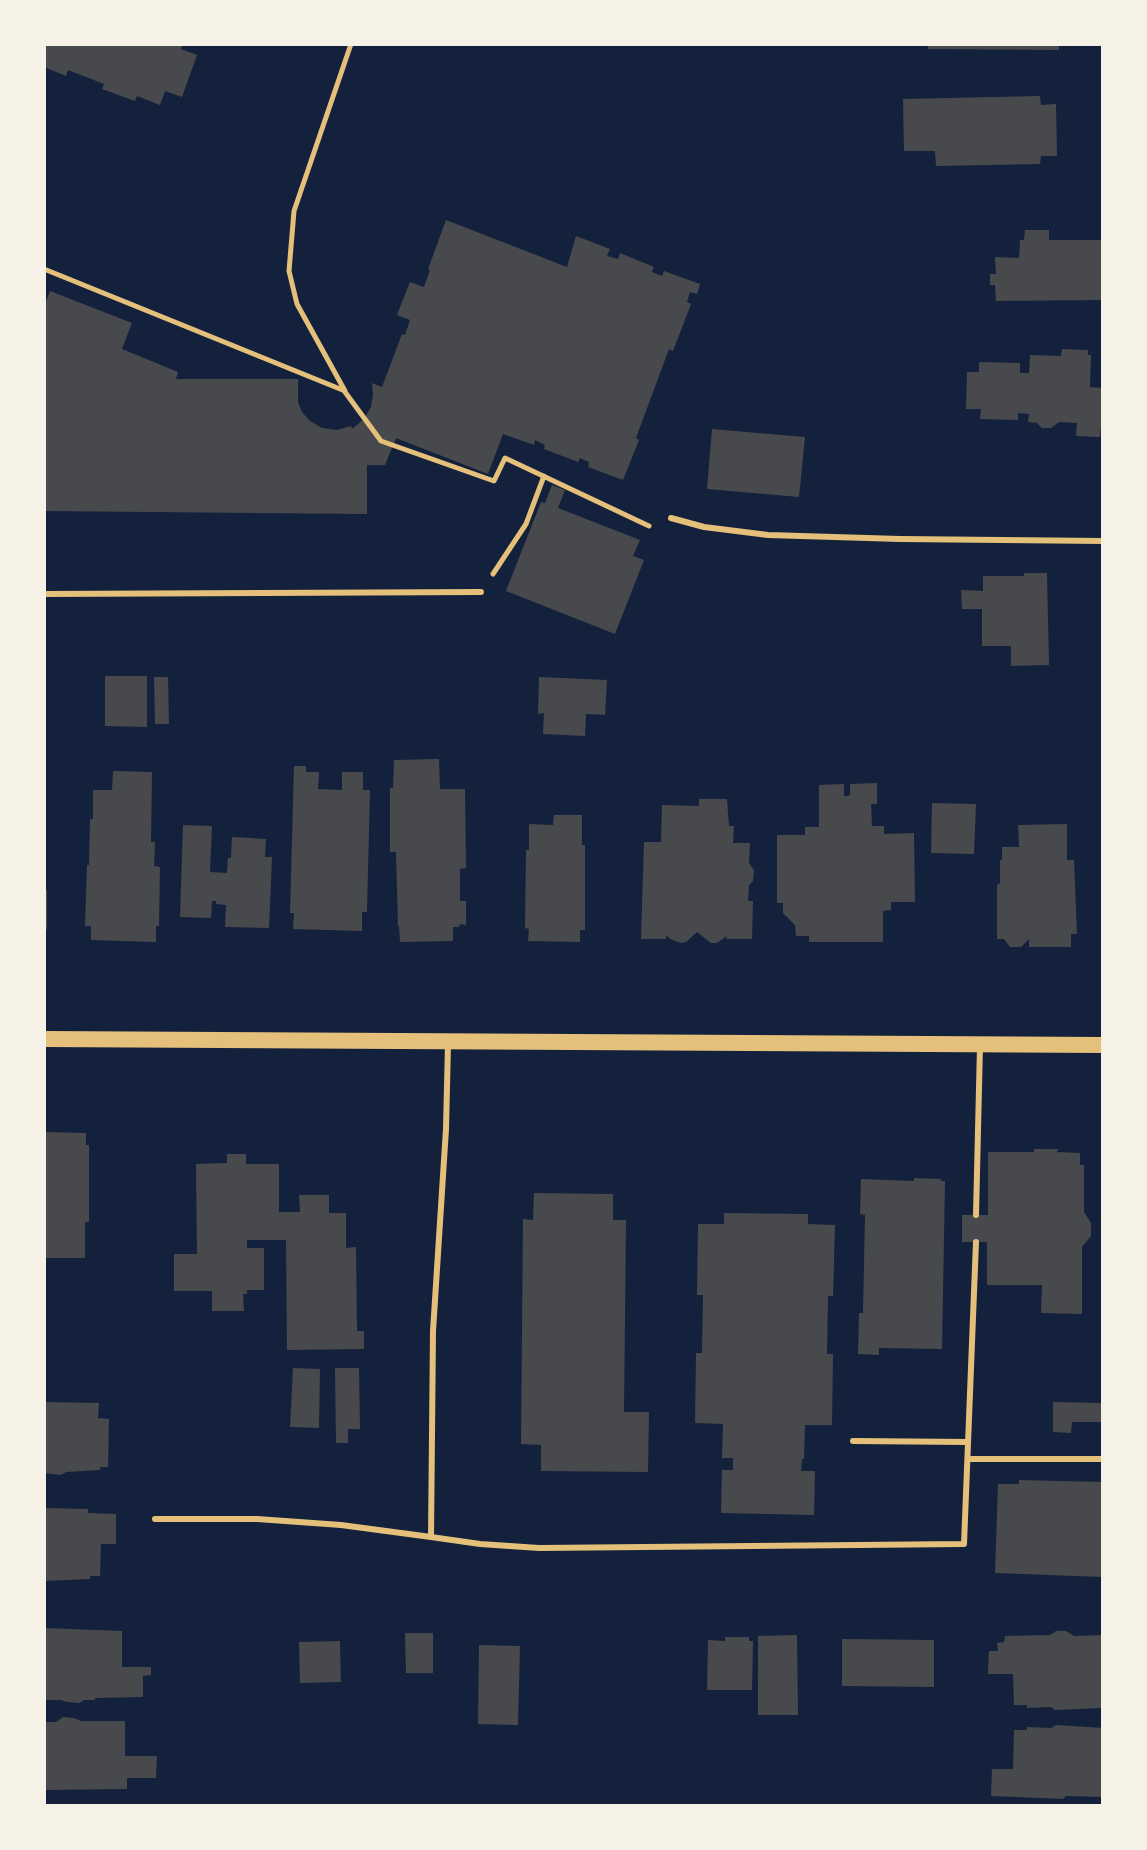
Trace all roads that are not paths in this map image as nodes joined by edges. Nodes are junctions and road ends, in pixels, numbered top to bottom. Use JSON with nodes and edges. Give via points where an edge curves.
{"nodes":[{"id":1,"x":671,"y":518,"type":"road end"},
{"id":2,"x":1103,"y":541,"type":"edge"},
{"id":3,"x":481,"y":592,"type":"road end"},
{"id":4,"x":44,"y":594,"type":"edge"},
{"id":5,"x":44,"y":1039,"type":"edge"},
{"id":6,"x":448,"y":1041,"type":"junction"},
{"id":7,"x":980,"y":1045,"type":"junction"},
{"id":8,"x":1103,"y":1045,"type":"edge"},
{"id":9,"x":976,"y":1215,"type":"dead end"},
{"id":10,"x":976,"y":1242,"type":"dead end"},
{"id":11,"x":853,"y":1441,"type":"dead end"},
{"id":12,"x":968,"y":1442,"type":"junction"},
{"id":13,"x":968,"y":1459,"type":"junction"},
{"id":14,"x":1103,"y":1459,"type":"edge"},
{"id":15,"x":155,"y":1519,"type":"dead end"},
{"id":16,"x":431,"y":1537,"type":"junction"}],
"edges":[{"from":1,"to":2,"type":"lane","via":[[768,535]]},
{"from":3,"to":4,"type":"lane"},
{"from":5,"to":6,"type":"main road"},
{"from":6,"to":7,"type":"main road"},
{"from":6,"to":16,"type":"lane","via":[[433,1331]]},
{"from":7,"to":8,"type":"main road"},
{"from":7,"to":9,"type":"lane"},
{"from":10,"to":12,"type":"lane"},
{"from":11,"to":12,"type":"lane"},
{"from":12,"to":13,"type":"lane"},
{"from":13,"to":14,"type":"lane"},
{"from":13,"to":16,"type":"lane","via":[[964,1544],[539,1548]]},
{"from":15,"to":16,"type":"lane","via":[[257,1519]]}]}
